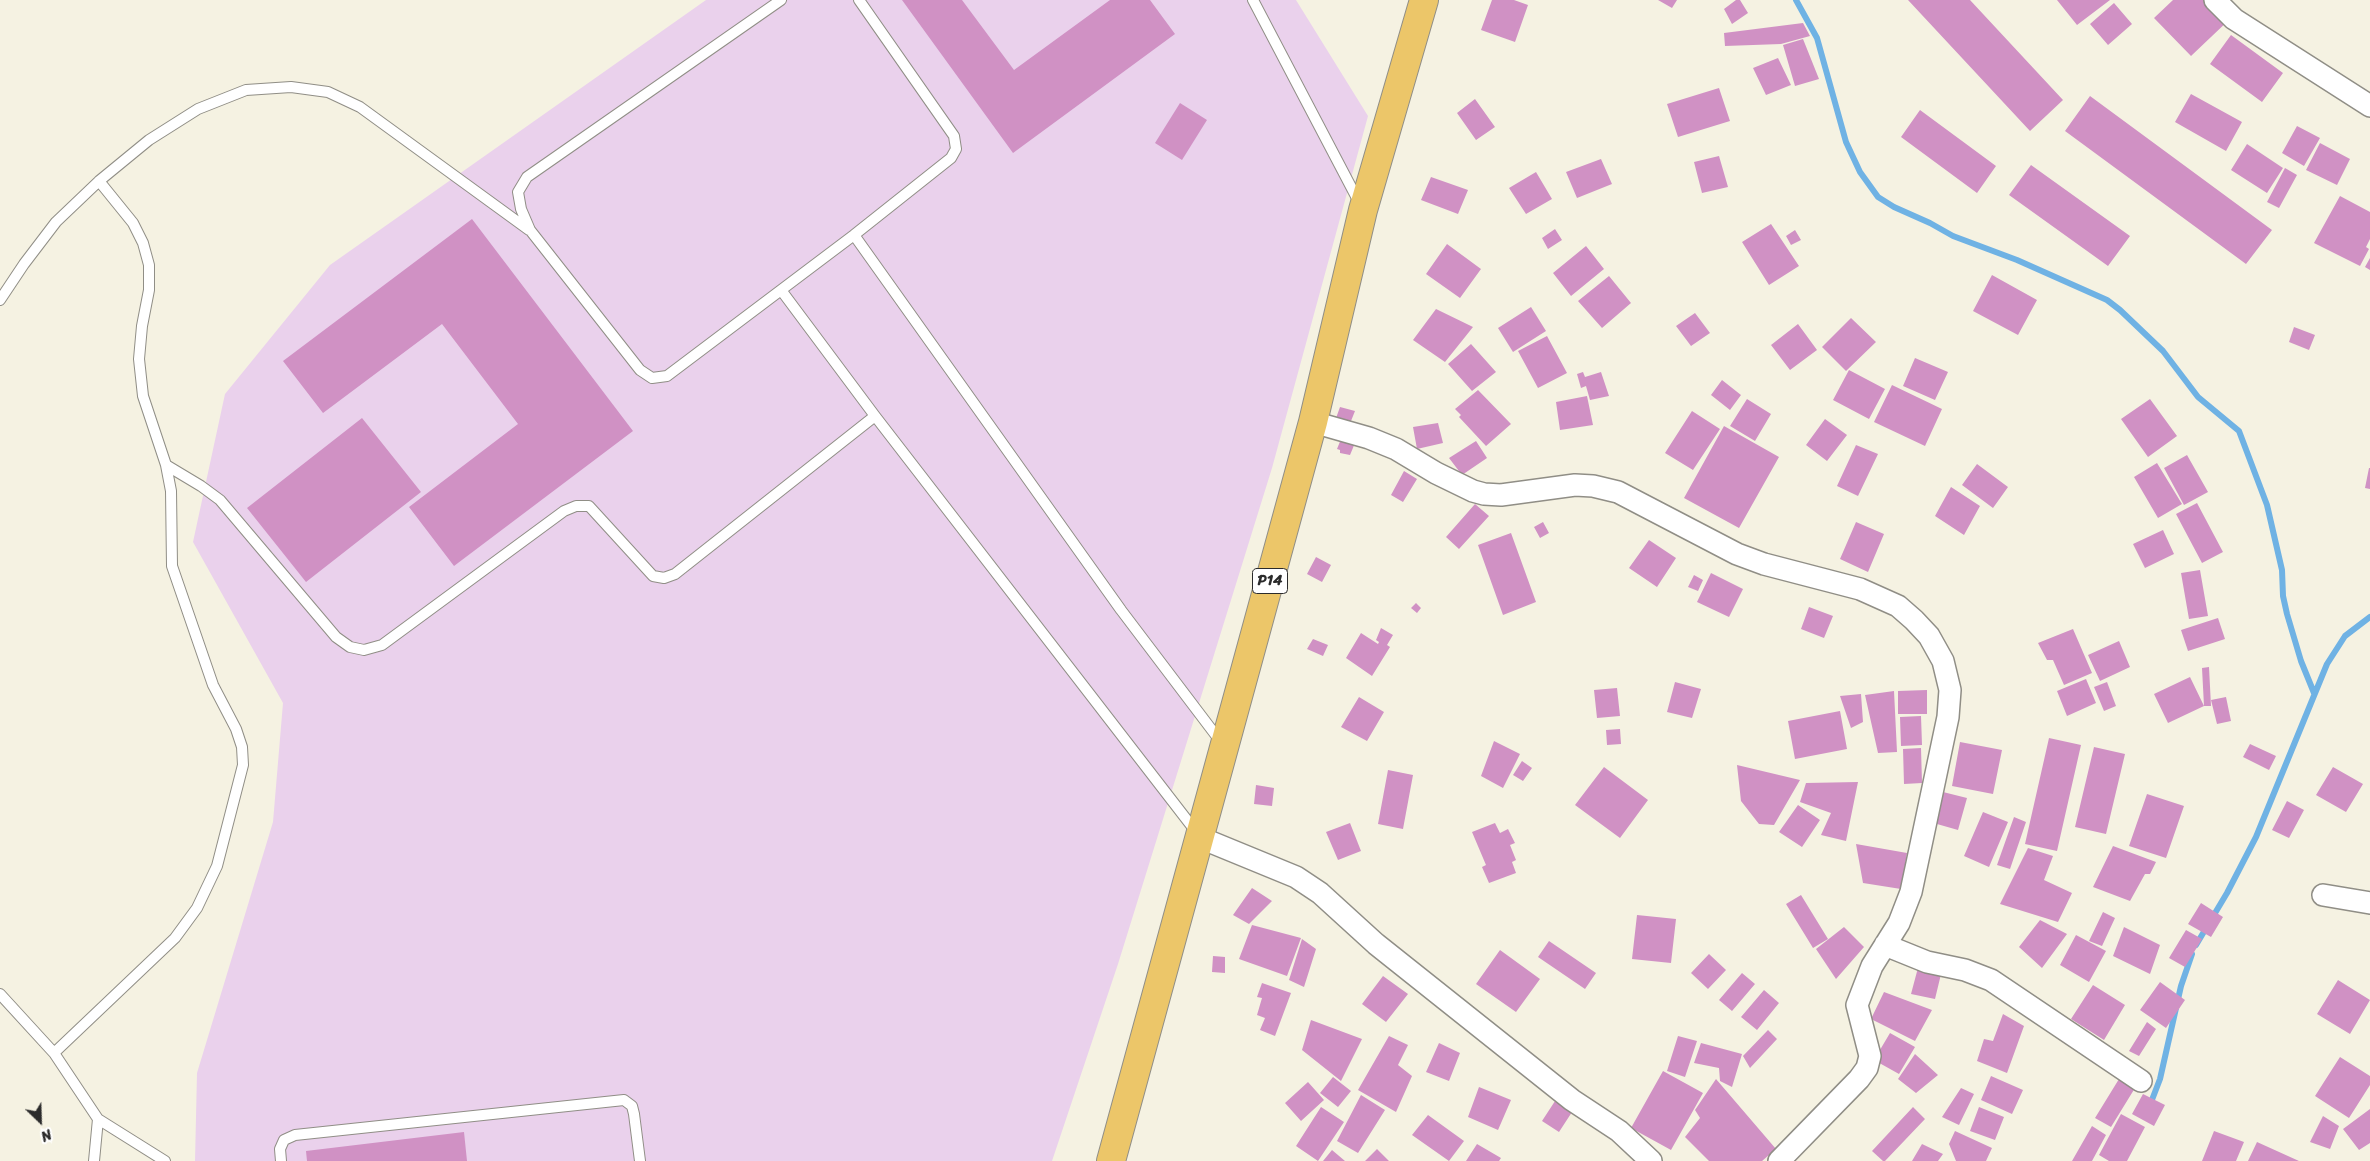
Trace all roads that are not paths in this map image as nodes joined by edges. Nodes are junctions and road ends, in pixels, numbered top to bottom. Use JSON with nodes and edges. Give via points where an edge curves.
{"nodes":[{"id":1,"x":782,"y":0,"type":"edge"},
{"id":2,"x":859,"y":0,"type":"edge"},
{"id":3,"x":1253,"y":0,"type":"edge"},
{"id":4,"x":1424,"y":0,"type":"edge"},
{"id":5,"x":2215,"y":0,"type":"edge"},
{"id":6,"x":2370,"y":106,"type":"edge"},
{"id":7,"x":99,"y":181,"type":"junction"},
{"id":8,"x":1363,"y":210,"type":"junction"},
{"id":9,"x":530,"y":230,"type":"junction"},
{"id":10,"x":854,"y":235,"type":"junction"},
{"id":11,"x":781,"y":290,"type":"junction"},
{"id":12,"x":0,"y":300,"type":"edge"},
{"id":13,"x":875,"y":416,"type":"junction"},
{"id":14,"x":1313,"y":422,"type":"junction"},
{"id":15,"x":166,"y":465,"type":"junction"},
{"id":16,"x":1224,"y":745,"type":"junction"},
{"id":17,"x":1201,"y":838,"type":"junction"},
{"id":18,"x":2323,"y":895,"type":"dead end"},
{"id":19,"x":2370,"y":903,"type":"edge"},
{"id":20,"x":1885,"y":945,"type":"junction"},
{"id":21,"x":0,"y":994,"type":"edge"},
{"id":22,"x":54,"y":1053,"type":"junction"},
{"id":23,"x":2141,"y":1081,"type":"dead end"},
{"id":24,"x":98,"y":1119,"type":"junction"},
{"id":25,"x":94,"y":1161,"type":"edge"},
{"id":26,"x":165,"y":1161,"type":"edge"},
{"id":27,"x":281,"y":1161,"type":"edge"},
{"id":28,"x":640,"y":1161,"type":"edge"},
{"id":29,"x":1112,"y":1161,"type":"edge"},
{"id":30,"x":1651,"y":1161,"type":"edge"},
{"id":31,"x":1779,"y":1161,"type":"edge"}],
"edges":[{"from":1,"to":9,"type":"lane","via":[[527,177],[518,192]]},
{"from":2,"to":10,"type":"lane","via":[[954,136],[956,149],[951,158]]},
{"from":3,"to":8,"type":"lane"},
{"from":4,"to":8,"type":"main road","number":"P14"},
{"from":5,"to":6,"type":"street","via":[[2234,19]]},
{"from":7,"to":9,"type":"lane","via":[[149,140],[198,109],[246,90],[291,87],[328,92],[360,108]]},
{"from":7,"to":12,"type":"lane","via":[[56,222]]},
{"from":7,"to":15,"type":"lane","via":[[132,223],[143,243],[149,265],[150,290],[139,359],[143,396]]},
{"from":8,"to":14,"type":"main road","number":"P14"},
{"from":9,"to":11,"type":"lane","via":[[640,370],[652,378],[667,376]]},
{"from":10,"to":11,"type":"lane"},
{"from":10,"to":16,"type":"lane","via":[[1121,610]]},
{"from":11,"to":13,"type":"lane"},
{"from":13,"to":15,"type":"lane","via":[[675,574],[664,578],[653,576],[589,506],[576,506],[564,511],[382,645],[364,650],[350,648],[336,637],[220,500]]},
{"from":13,"to":17,"type":"lane"},
{"from":14,"to":16,"type":"main road","number":"P14"},
{"from":14,"to":20,"type":"street","via":[[1369,438],[1472,491],[1484,494],[1501,495],[1575,485],[1618,492],[1738,554],[1860,589],[1898,606],[1914,620],[1929,636],[1943,661],[1950,690],[1911,892],[1899,923]]},
{"from":15,"to":22,"type":"lane","via":[[172,491],[172,566],[213,685],[236,729],[244,766],[217,866],[197,908],[175,938]]},
{"from":16,"to":17,"type":"main road","number":"P14"},
{"from":17,"to":29,"type":"main road","number":"P14"},
{"from":17,"to":30,"type":"street","via":[[1296,877],[1320,893],[1376,944],[1572,1100],[1619,1131]]},
{"from":18,"to":19,"type":"street"},
{"from":20,"to":23,"type":"street","via":[[1927,962],[1965,970],[1991,980]]},
{"from":20,"to":31,"type":"street","via":[[1872,966],[1857,1005],[1870,1056],[1867,1068]]},
{"from":21,"to":22,"type":"lane"},
{"from":22,"to":24,"type":"lane"},
{"from":24,"to":25,"type":"lane"},
{"from":24,"to":26,"type":"lane"},
{"from":27,"to":28,"type":"lane","via":[[280,1149],[284,1140],[295,1135],[624,1100],[632,1106]]}]}
